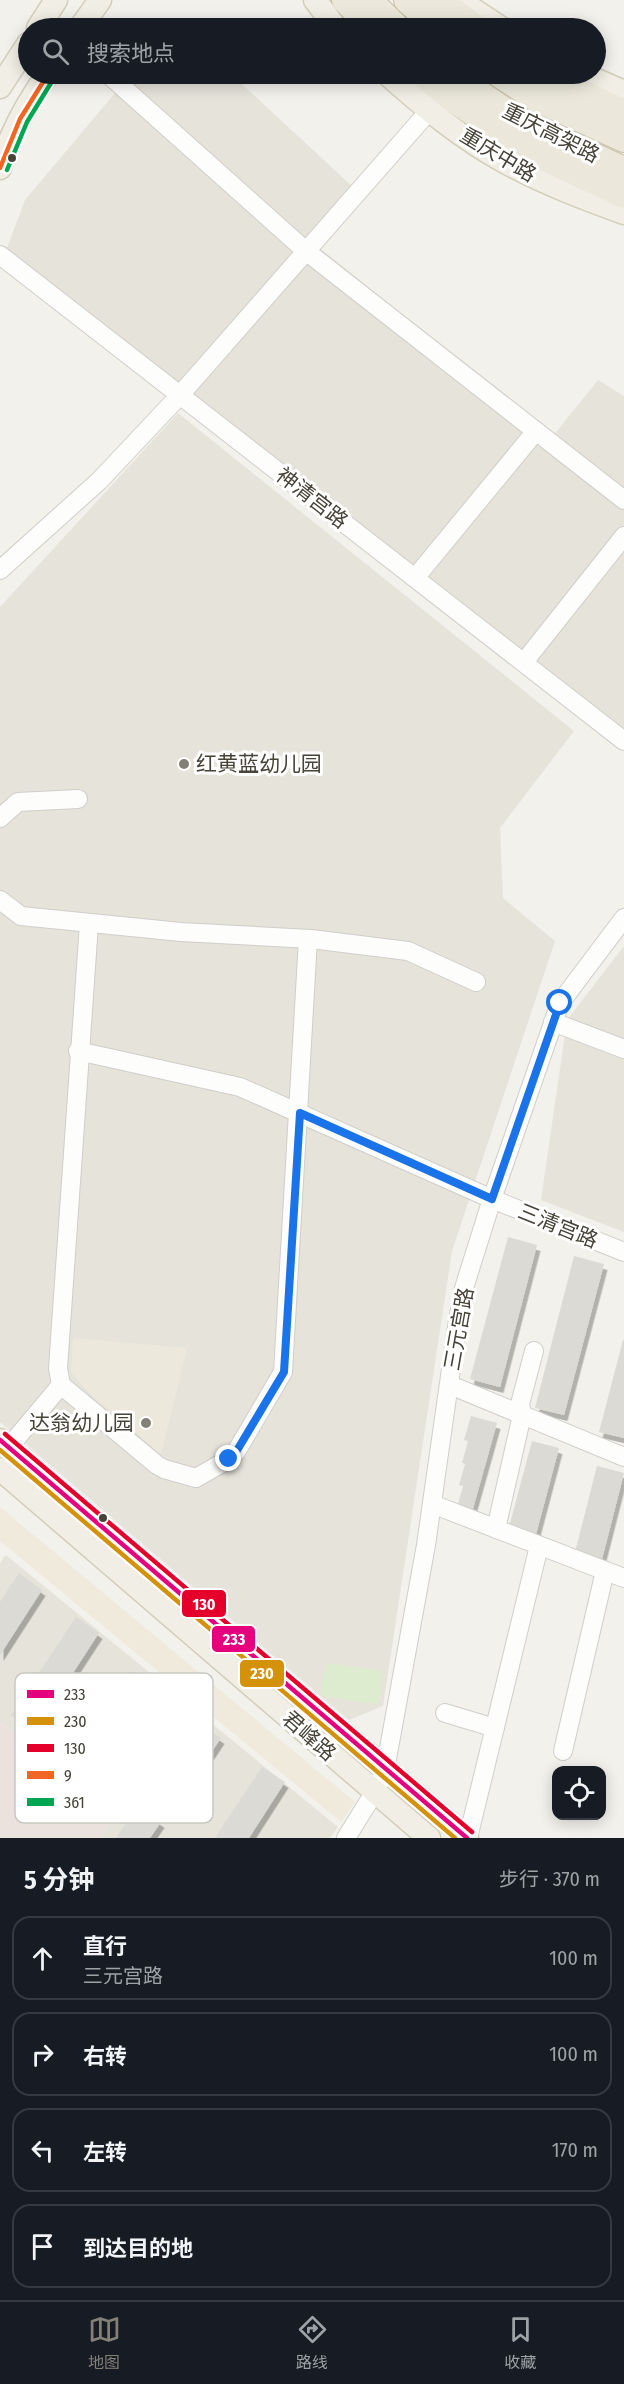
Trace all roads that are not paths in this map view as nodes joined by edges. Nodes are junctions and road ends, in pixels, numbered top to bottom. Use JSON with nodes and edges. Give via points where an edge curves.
{"nodes":[{"id":1,"x":56,"y":0,"type":"edge"},
{"id":2,"x":100,"y":0,"type":"edge"},
{"id":3,"x":315,"y":0,"type":"edge"},
{"id":4,"x":345,"y":0,"type":"edge"},
{"id":5,"x":360,"y":0,"type":"edge"},
{"id":6,"x":369,"y":0,"type":"edge"},
{"id":7,"x":407,"y":0,"type":"edge"},
{"id":8,"x":422,"y":0,"type":"edge"},
{"id":9,"x":438,"y":0,"type":"edge"},
{"id":10,"x":459,"y":0,"type":"edge"},
{"id":11,"x":44,"y":18,"type":"edge"},
{"id":12,"x":87,"y":18,"type":"edge"},
{"id":13,"x":328,"y":18,"type":"edge"},
{"id":14,"x":363,"y":18,"type":"edge"},
{"id":15,"x":378,"y":18,"type":"edge"},
{"id":16,"x":387,"y":18,"type":"edge"},
{"id":17,"x":428,"y":18,"type":"edge"},
{"id":18,"x":443,"y":18,"type":"edge"},
{"id":19,"x":462,"y":18,"type":"edge"},
{"id":20,"x":486,"y":18,"type":"edge"},
{"id":21,"x":18,"y":59,"type":"edge"},
{"id":22,"x":42,"y":84,"type":"edge"},
{"id":23,"x":119,"y":84,"type":"edge"},
{"id":24,"x":398,"y":84,"type":"edge"},
{"id":25,"x":434,"y":84,"type":"edge"},
{"id":26,"x":448,"y":84,"type":"edge"},
{"id":27,"x":465,"y":84,"type":"edge"},
{"id":28,"x":514,"y":84,"type":"edge"},
{"id":29,"x":535,"y":84,"type":"edge"},
{"id":30,"x":563,"y":84,"type":"edge"},
{"id":31,"x":606,"y":84,"type":"edge"},
{"id":32,"x":0,"y":87,"type":"edge"},
{"id":33,"x":624,"y":92,"type":"edge"},
{"id":34,"x":429,"y":111,"type":"junction"},
{"id":35,"x":624,"y":113,"type":"edge"},
{"id":36,"x":624,"y":127,"type":"edge"},
{"id":37,"x":624,"y":138,"type":"edge"},
{"id":38,"x":0,"y":168,"type":"edge"},
{"id":39,"x":624,"y":170,"type":"edge"},
{"id":40,"x":624,"y":180,"type":"edge"},
{"id":41,"x":624,"y":195,"type":"edge"},
{"id":42,"x":624,"y":213,"type":"edge"},
{"id":43,"x":307,"y":252,"type":"junction"},
{"id":44,"x":0,"y":255,"type":"edge"},
{"id":45,"x":180,"y":395,"type":"junction"},
{"id":46,"x":536,"y":431,"type":"junction"},
{"id":47,"x":624,"y":500,"type":"edge"},
{"id":48,"x":624,"y":536,"type":"edge"},
{"id":49,"x":0,"y":570,"type":"edge"},
{"id":50,"x":415,"y":578,"type":"junction"},
{"id":51,"x":524,"y":662,"type":"junction"},
{"id":52,"x":624,"y":741,"type":"edge"},
{"id":53,"x":78,"y":798,"type":"dead end"},
{"id":54,"x":0,"y":818,"type":"edge"},
{"id":55,"x":0,"y":900,"type":"edge"},
{"id":56,"x":624,"y":918,"type":"edge"},
{"id":57,"x":89,"y":924,"type":"junction"},
{"id":58,"x":308,"y":939,"type":"junction"},
{"id":59,"x":476,"y":982,"type":"dead end"},
{"id":60,"x":553,"y":1022,"type":"junction"},
{"id":61,"x":624,"y":1049,"type":"edge"},
{"id":62,"x":78,"y":1051,"type":"junction"},
{"id":63,"x":300,"y":1113,"type":"junction"},
{"id":64,"x":492,"y":1199,"type":"junction"},
{"id":65,"x":624,"y":1252,"type":"edge"},
{"id":66,"x":534,"y":1351,"type":"dead end"},
{"id":67,"x":61,"y":1385,"type":"junction"},
{"id":68,"x":450,"y":1385,"type":"junction"},
{"id":69,"x":522,"y":1415,"type":"junction"},
{"id":70,"x":4,"y":1443,"type":"edge"},
{"id":71,"x":624,"y":1457,"type":"edge"},
{"id":72,"x":0,"y":1469,"type":"edge"},
{"id":73,"x":432,"y":1504,"type":"junction"},
{"id":74,"x":496,"y":1529,"type":"junction"},
{"id":75,"x":539,"y":1546,"type":"junction"},
{"id":76,"x":605,"y":1571,"type":"junction"},
{"id":77,"x":624,"y":1578,"type":"edge"},
{"id":78,"x":445,"y":1713,"type":"dead end"},
{"id":79,"x":495,"y":1728,"type":"junction"},
{"id":80,"x":563,"y":1751,"type":"dead end"},
{"id":81,"x":385,"y":1770,"type":"junction"},
{"id":82,"x":374,"y":1793,"type":"junction"},
{"id":83,"x":346,"y":1838,"type":"edge"},
{"id":84,"x":429,"y":1838,"type":"edge"},
{"id":85,"x":467,"y":1838,"type":"edge"}],
"edges":[{"from":1,"to":11,"type":"main road"},
{"from":2,"to":12,"type":"main road"},
{"from":3,"to":13,"type":"main road"},
{"from":4,"to":14,"type":"highway"},
{"from":5,"to":15,"type":"main road"},
{"from":6,"to":16,"type":"highway"},
{"from":7,"to":17,"type":"highway"},
{"from":8,"to":18,"type":"main road"},
{"from":9,"to":19,"type":"highway"},
{"from":10,"to":20,"type":"main road"},
{"from":21,"to":32,"type":"main road"},
{"from":22,"to":38,"type":"main road","via":[[4,152]]},
{"from":23,"to":43,"type":"street"},
{"from":24,"to":34,"type":"main road","name":"重庆中路"},
{"from":25,"to":41,"type":"highway","via":[[532,152]]},
{"from":26,"to":40,"type":"main road","name":"重庆中路","via":[[527,135]]},
{"from":27,"to":39,"type":"highway","name":"重庆高架路","via":[[525,125]]},
{"from":28,"to":37,"type":"highway","name":"重庆高架路","via":[[537,99]]},
{"from":29,"to":36,"type":"main road"},
{"from":30,"to":35,"type":"highway"},
{"from":31,"to":33,"type":"main road"},
{"from":34,"to":42,"type":"main road","name":"重庆中路","via":[[502,161]]},
{"from":34,"to":43,"type":"street"},
{"from":43,"to":45,"type":"street"},
{"from":43,"to":46,"type":"street"},
{"from":44,"to":45,"type":"street","name":"神清宫路"},
{"from":45,"to":49,"type":"street","via":[[99,481]]},
{"from":45,"to":50,"type":"street","name":"神清宫路"},
{"from":46,"to":47,"type":"street"},
{"from":46,"to":50,"type":"street"},
{"from":48,"to":51,"type":"street"},
{"from":50,"to":51,"type":"street","name":"神清宫路"},
{"from":51,"to":52,"type":"street","name":"神清宫路"},
{"from":53,"to":54,"type":"street","via":[[18,802]]},
{"from":55,"to":57,"type":"street","via":[[21,916]]},
{"from":56,"to":60,"type":"street","name":"三元宫路","via":[[560,1003]]},
{"from":57,"to":58,"type":"street"},
{"from":57,"to":62,"type":"street"},
{"from":58,"to":59,"type":"street","via":[[408,951]]},
{"from":58,"to":63,"type":"street"},
{"from":60,"to":61,"type":"street"},
{"from":60,"to":64,"type":"street","name":"三元宫路"},
{"from":62,"to":63,"type":"street","name":"三清宫路","via":[[240,1086]]},
{"from":62,"to":67,"type":"street","via":[[57,1368]]},
{"from":63,"to":64,"type":"street","name":"三清宫路"},
{"from":63,"to":67,"type":"street","via":[[284,1372],[236,1452],[196,1478],[164,1469]]},
{"from":64,"to":65,"type":"street","name":"三清宫路"},
{"from":64,"to":68,"type":"street","name":"三元宫路","via":[[464,1288]]},
{"from":66,"to":69,"type":"street","via":[[520,1404]]},
{"from":67,"to":70,"type":"street"},
{"from":68,"to":69,"type":"street"},
{"from":68,"to":73,"type":"street","name":"三元宫路"},
{"from":69,"to":71,"type":"street"},
{"from":69,"to":74,"type":"street"},
{"from":70,"to":81,"type":"main road","name":"君峰路"},
{"from":72,"to":82,"type":"main road","name":"君峰路"},
{"from":73,"to":74,"type":"street"},
{"from":73,"to":81,"type":"street","name":"三元宫路"},
{"from":74,"to":75,"type":"street"},
{"from":75,"to":76,"type":"street"},
{"from":75,"to":79,"type":"street"},
{"from":76,"to":77,"type":"street"},
{"from":76,"to":80,"type":"street"},
{"from":78,"to":79,"type":"street"},
{"from":79,"to":85,"type":"street"},
{"from":81,"to":82,"type":"street","name":"三元宫路"},
{"from":81,"to":85,"type":"main road","name":"君峰路"},
{"from":82,"to":83,"type":"street","name":"三元宫路"},
{"from":82,"to":84,"type":"main road","name":"君峰路"}]}
